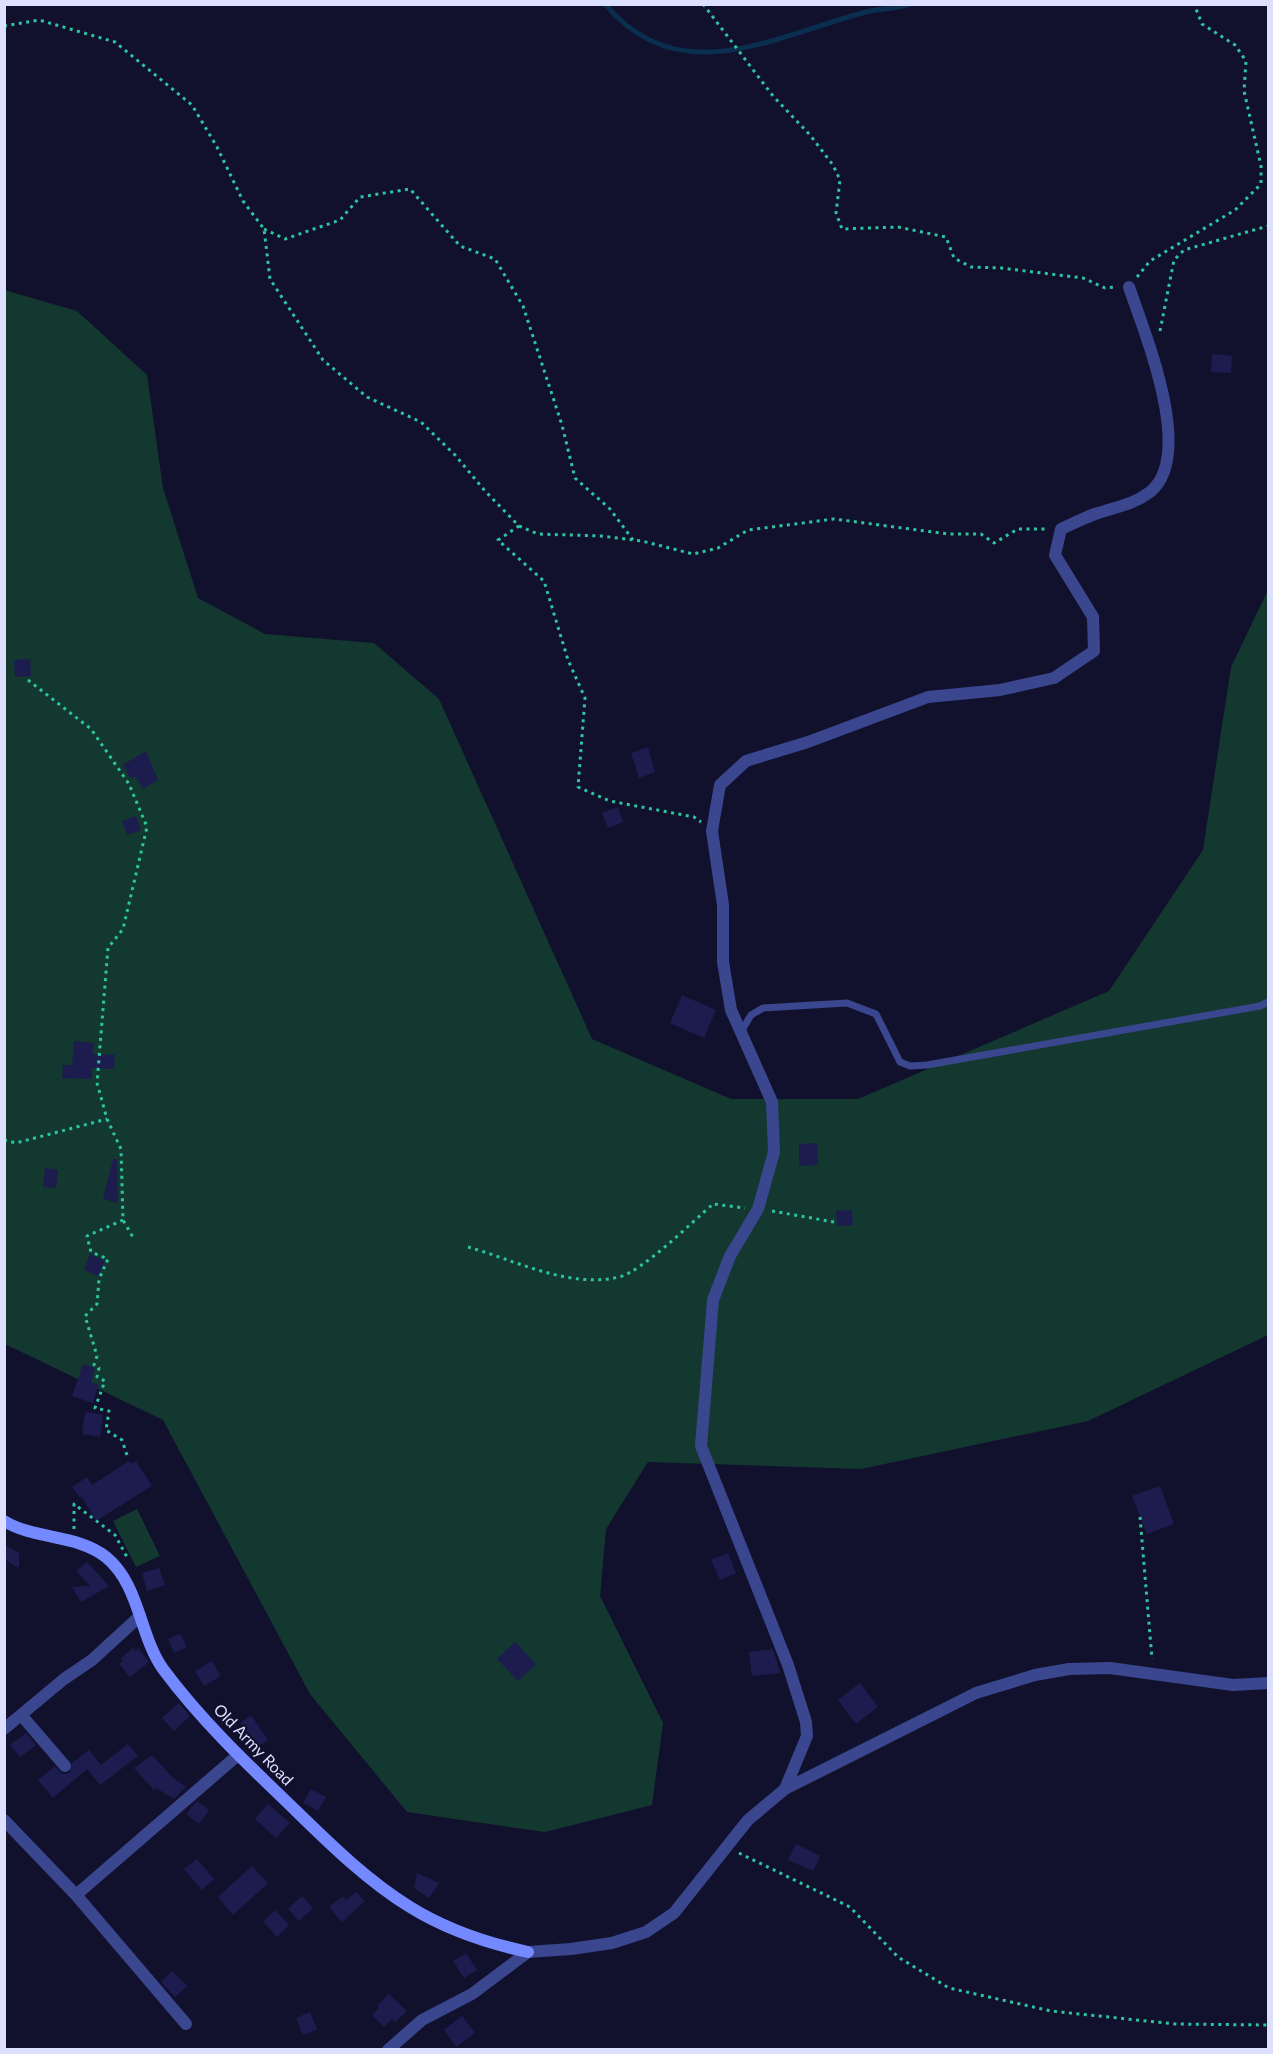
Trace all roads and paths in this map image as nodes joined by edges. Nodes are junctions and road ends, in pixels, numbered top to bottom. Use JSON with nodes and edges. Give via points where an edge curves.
{"nodes":[{"id":1,"x":703,"y":4,"type":"edge"},
{"id":2,"x":1194,"y":4,"type":"edge"},
{"id":3,"x":4,"y":26,"type":"edge"},
{"id":4,"x":1269,"y":226,"type":"edge"},
{"id":5,"x":264,"y":230,"type":"junction"},
{"id":6,"x":1129,"y":287,"type":"junction"},
{"id":7,"x":1151,"y":355,"type":"junction"},
{"id":8,"x":519,"y":526,"type":"junction"},
{"id":9,"x":1062,"y":529,"type":"junction"},
{"id":10,"x":633,"y":540,"type":"junction"},
{"id":11,"x":28,"y":680,"type":"dead end"},
{"id":12,"x":712,"y":831,"type":"junction"},
{"id":13,"x":1269,"y":1002,"type":"edge"},
{"id":14,"x":741,"y":1032,"type":"junction"},
{"id":15,"x":107,"y":1119,"type":"junction"},
{"id":16,"x":4,"y":1140,"type":"edge"},
{"id":17,"x":758,"y":1209,"type":"junction"},
{"id":18,"x":123,"y":1220,"type":"junction"},
{"id":19,"x":834,"y":1222,"type":"dead end"},
{"id":20,"x":134,"y":1239,"type":"dead end"},
{"id":21,"x":468,"y":1247,"type":"dead end"},
{"id":22,"x":128,"y":1458,"type":"dead end"},
{"id":23,"x":1140,"y":1517,"type":"dead end"},
{"id":24,"x":4,"y":1521,"type":"edge"},
{"id":25,"x":140,"y":1616,"type":"junction"},
{"id":26,"x":1153,"y":1673,"type":"junction"},
{"id":27,"x":1269,"y":1683,"type":"edge"},
{"id":28,"x":22,"y":1716,"type":"junction"},
{"id":29,"x":4,"y":1730,"type":"edge"},
{"id":30,"x":238,"y":1755,"type":"junction"},
{"id":31,"x":65,"y":1766,"type":"dead end"},
{"id":32,"x":785,"y":1789,"type":"junction"},
{"id":33,"x":4,"y":1820,"type":"edge"},
{"id":34,"x":727,"y":1846,"type":"junction"},
{"id":35,"x":76,"y":1895,"type":"junction"},
{"id":36,"x":528,"y":1952,"type":"junction"},
{"id":37,"x":186,"y":2024,"type":"dead end"},
{"id":38,"x":1269,"y":2025,"type":"edge"},
{"id":39,"x":388,"y":2049,"type":"edge"}],
"edges":[{"from":1,"to":6,"type":"path","via":[[773,96],[833,165],[840,180],[836,213],[842,230],[898,227],[946,237],[954,258],[971,267],[1083,278],[1105,288]]},
{"from":2,"to":6,"type":"path","via":[[1202,24],[1235,45],[1246,61],[1244,91],[1261,166],[1261,184],[1235,210],[1150,261]]},
{"from":3,"to":5,"type":"path","via":[[39,20],[115,42],[192,105],[243,201]]},
{"from":4,"to":7,"type":"path","via":[[1184,250],[1174,260],[1166,306]]},
{"from":5,"to":8,"type":"path","via":[[270,279],[323,360],[367,397],[421,422]]},
{"from":5,"to":10,"type":"path","via":[[285,239],[340,220],[360,197],[411,189],[460,246],[495,259],[523,306],[562,424],[575,478],[610,509]]},
{"from":6,"to":7,"type":"street"},
{"from":7,"to":9,"type":"street","via":[[1168,420],[1167,466],[1152,491],[1124,507],[1095,514]]},
{"from":8,"to":10,"type":"path","via":[[538,534]]},
{"from":8,"to":12,"type":"path","via":[[498,540],[544,581],[568,660],[585,698],[578,788],[610,801],[694,818]]},
{"from":9,"to":10,"type":"path","via":[[1018,528],[994,543],[981,534],[948,534],[834,519],[748,530],[718,548],[693,554]]},
{"from":9,"to":12,"type":"street","via":[[1055,555],[1093,617],[1094,651],[1054,678],[1000,690],[928,697],[746,761],[720,785]]},
{"from":11,"to":15,"type":"path","via":[[92,729],[129,784],[147,827],[123,929],[108,948],[97,1083]]},
{"from":12,"to":14,"type":"street","via":[[723,905],[723,962],[731,1010]]},
{"from":13,"to":14,"type":"lane","via":[[910,1066],[900,1062],[876,1014],[847,1003],[763,1008],[751,1015]]},
{"from":14,"to":17,"type":"street","via":[[772,1102],[774,1152]]},
{"from":15,"to":16,"type":"path","via":[[16,1143]]},
{"from":15,"to":18,"type":"path","via":[[121,1149]]},
{"from":17,"to":19,"type":"path"},
{"from":17,"to":21,"type":"path","via":[[713,1204],[649,1259],[621,1277],[587,1279],[544,1272]]},
{"from":17,"to":32,"type":"street","via":[[730,1256],[713,1300],[700,1446],[788,1665],[806,1722],[807,1736]]},
{"from":18,"to":20,"type":"path"},
{"from":18,"to":22,"type":"path","via":[[87,1236],[91,1251],[108,1259],[99,1279],[97,1304],[85,1316],[97,1356],[97,1377],[105,1381],[95,1408],[109,1411],[106,1430],[122,1440]]},
{"from":23,"to":26,"type":"path"},
{"from":24,"to":25,"type":"street","name":"Old Army Road","via":[[82,1544],[106,1558],[120,1571]]},
{"from":25,"to":28,"type":"street"},
{"from":25,"to":30,"type":"street","name":"Old Army Road","via":[[163,1668]]},
{"from":26,"to":27,"type":"street","via":[[1233,1685]]},
{"from":26,"to":32,"type":"street","via":[[1070,1669],[1001,1684]]},
{"from":28,"to":29,"type":"street"},
{"from":28,"to":31,"type":"street"},
{"from":30,"to":35,"type":"street"},
{"from":30,"to":36,"type":"street","name":"Old Army Road","via":[[339,1852],[409,1907],[486,1943]]},
{"from":32,"to":34,"type":"street","via":[[748,1820]]},
{"from":33,"to":35,"type":"street"},
{"from":34,"to":36,"type":"street","via":[[674,1913],[646,1932],[612,1943]]},
{"from":34,"to":38,"type":"path","via":[[850,1907],[898,1957],[949,1988],[1051,2011],[1175,2024]]},
{"from":35,"to":37,"type":"street"},
{"from":36,"to":39,"type":"street","via":[[472,1994],[422,2020]]}]}
